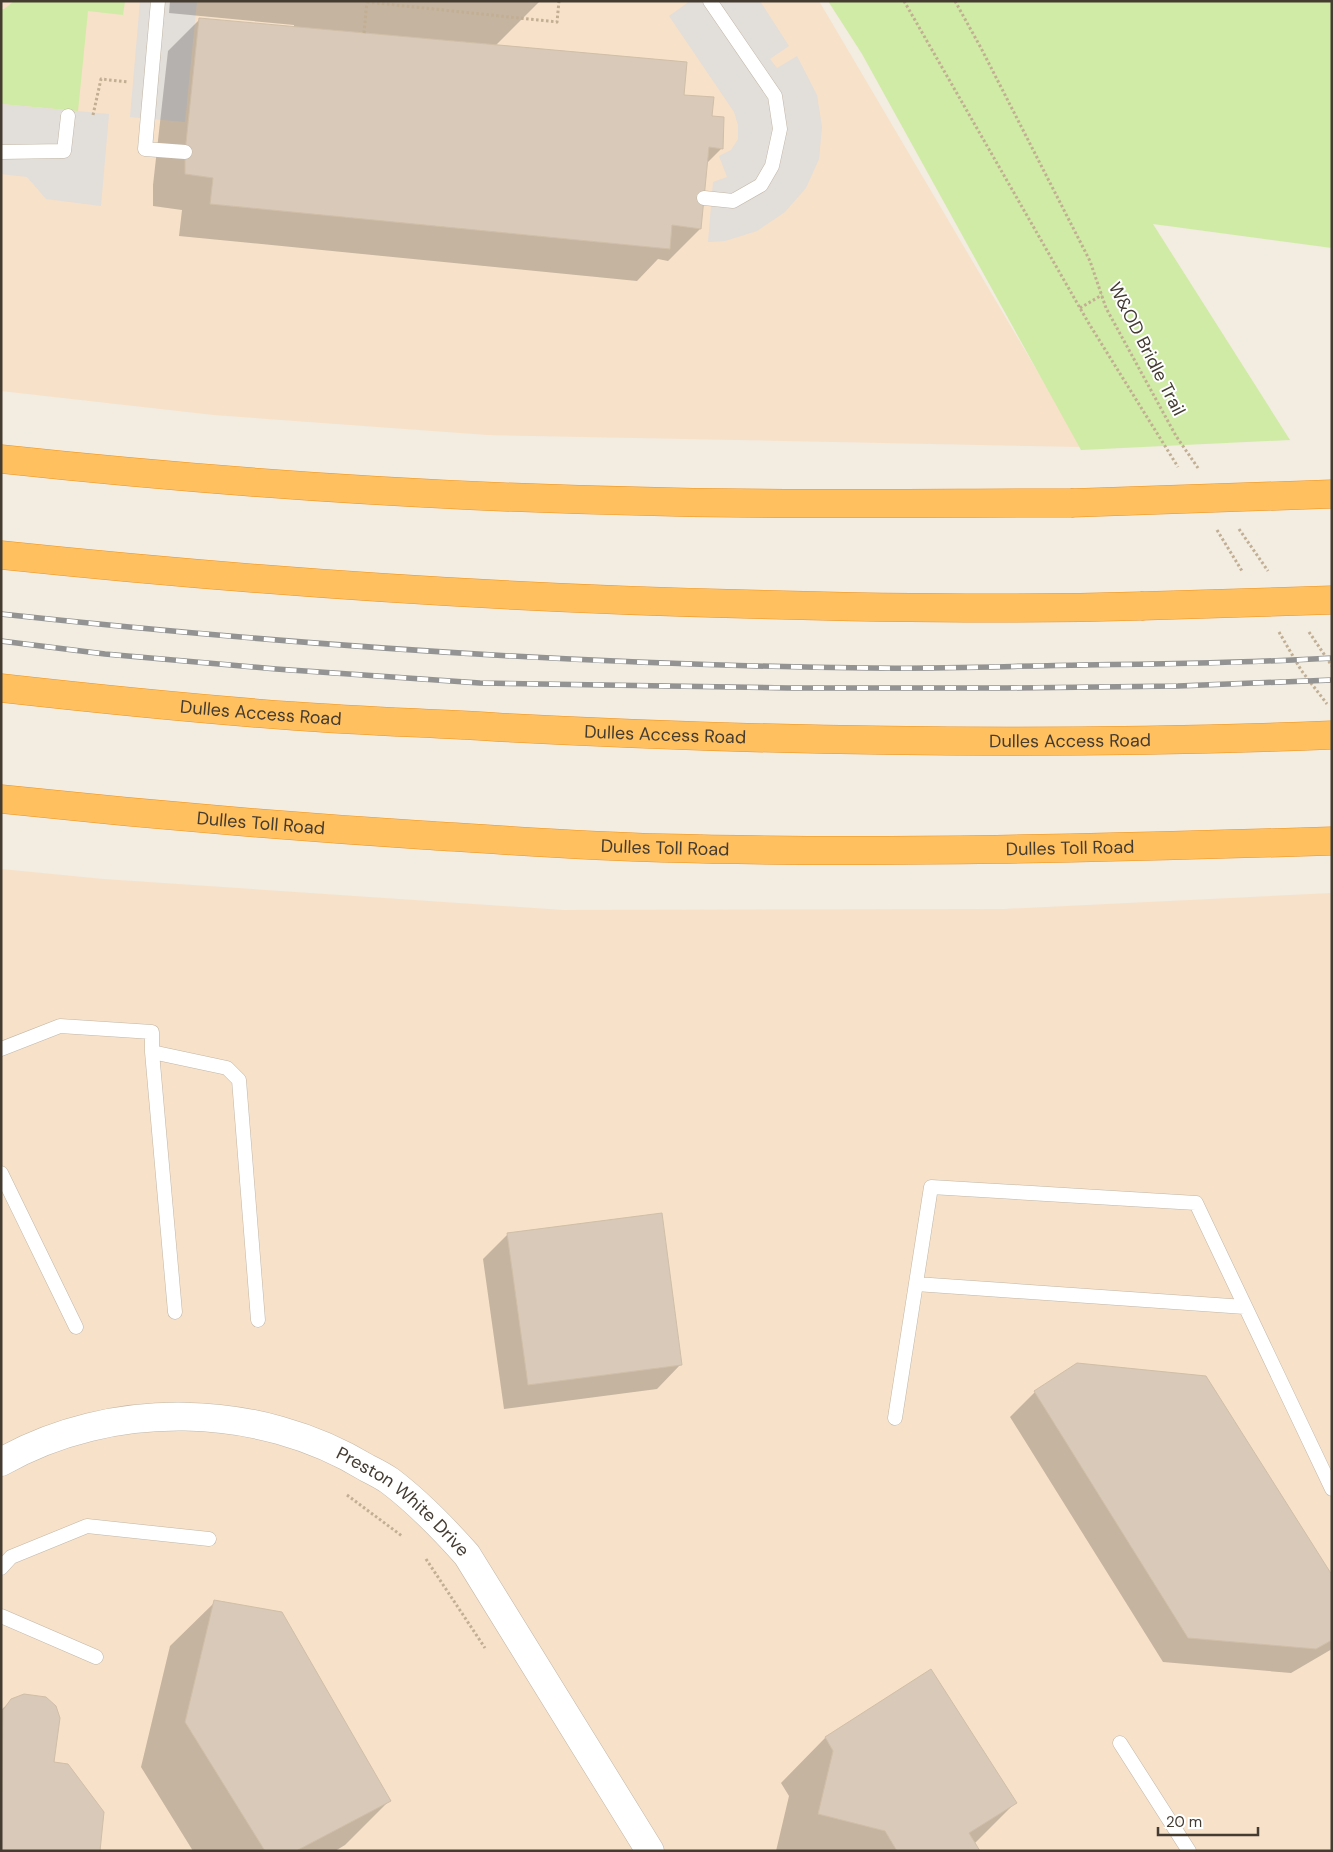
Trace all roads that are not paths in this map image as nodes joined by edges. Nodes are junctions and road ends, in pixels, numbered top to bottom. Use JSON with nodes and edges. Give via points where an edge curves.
{"nodes":[{"id":1,"x":158,"y":1,"type":"edge"},
{"id":2,"x":710,"y":1,"type":"edge"},
{"id":3,"x":68,"y":116,"type":"road end"},
{"id":4,"x":1,"y":152,"type":"edge"},
{"id":5,"x":185,"y":152,"type":"dead end"},
{"id":6,"x":704,"y":198,"type":"dead end"},
{"id":7,"x":1,"y":459,"type":"edge"},
{"id":8,"x":1332,"y":494,"type":"edge"},
{"id":9,"x":1,"y":555,"type":"edge"},
{"id":10,"x":1332,"y":600,"type":"edge"},
{"id":11,"x":1,"y":688,"type":"edge"},
{"id":12,"x":1332,"y":735,"type":"edge"},
{"id":13,"x":1,"y":799,"type":"edge"},
{"id":14,"x":1332,"y":841,"type":"edge"},
{"id":15,"x":1,"y":1049,"type":"edge"},
{"id":16,"x":152,"y":1052,"type":"junction"},
{"id":17,"x":1,"y":1173,"type":"edge"},
{"id":18,"x":916,"y":1284,"type":"junction"},
{"id":19,"x":1245,"y":1307,"type":"junction"},
{"id":20,"x":175,"y":1312,"type":"dead end"},
{"id":21,"x":258,"y":1320,"type":"dead end"},
{"id":22,"x":76,"y":1327,"type":"dead end"},
{"id":23,"x":895,"y":1418,"type":"dead end"},
{"id":24,"x":1,"y":1462,"type":"edge"},
{"id":25,"x":1332,"y":1489,"type":"edge"},
{"id":26,"x":209,"y":1539,"type":"dead end"},
{"id":27,"x":1,"y":1568,"type":"edge"},
{"id":28,"x":1,"y":1616,"type":"edge"},
{"id":29,"x":96,"y":1657,"type":"dead end"},
{"id":30,"x":1120,"y":1743,"type":"dead end"},
{"id":31,"x":650,"y":1851,"type":"edge"},
{"id":32,"x":1189,"y":1851,"type":"edge"}],
"edges":[{"from":1,"to":5,"type":"lane","via":[[145,149]]},
{"from":2,"to":6,"type":"lane","via":[[775,96],[780,129],[772,166],[761,185],[733,202]]},
{"from":3,"to":4,"type":"lane","via":[[64,151]]},
{"from":7,"to":8,"type":"highway","bridge":true,"via":[[315,487],[674,502],[1071,503]]},
{"from":9,"to":10,"type":"highway","bridge":true,"via":[[326,585],[595,600],[864,608],[1141,606]]},
{"from":11,"to":12,"type":"highway","name":"Dulles Access Road","via":[[294,716],[620,734],[1032,742]]},
{"from":13,"to":14,"type":"highway","name":"Dulles Toll Road","via":[[305,827],[661,848],[961,850]]},
{"from":15,"to":16,"type":"lane","via":[[60,1026],[152,1032]]},
{"from":16,"to":20,"type":"lane"},
{"from":16,"to":21,"type":"lane","via":[[227,1068],[238,1080]]},
{"from":17,"to":22,"type":"lane"},
{"from":18,"to":19,"type":"lane"},
{"from":18,"to":19,"type":"lane","via":[[930,1187],[1196,1203]]},
{"from":18,"to":23,"type":"lane"},
{"from":19,"to":25,"type":"lane"},
{"from":24,"to":31,"type":"street","name":"Preston White Drive","via":[[24,1449],[75,1431],[131,1419],[183,1416],[238,1421],[294,1434],[344,1454],[389,1480],[429,1514],[467,1555]]},
{"from":26,"to":27,"type":"lane","via":[[87,1526],[11,1557]]},
{"from":28,"to":29,"type":"lane"},
{"from":30,"to":32,"type":"lane"}]}
